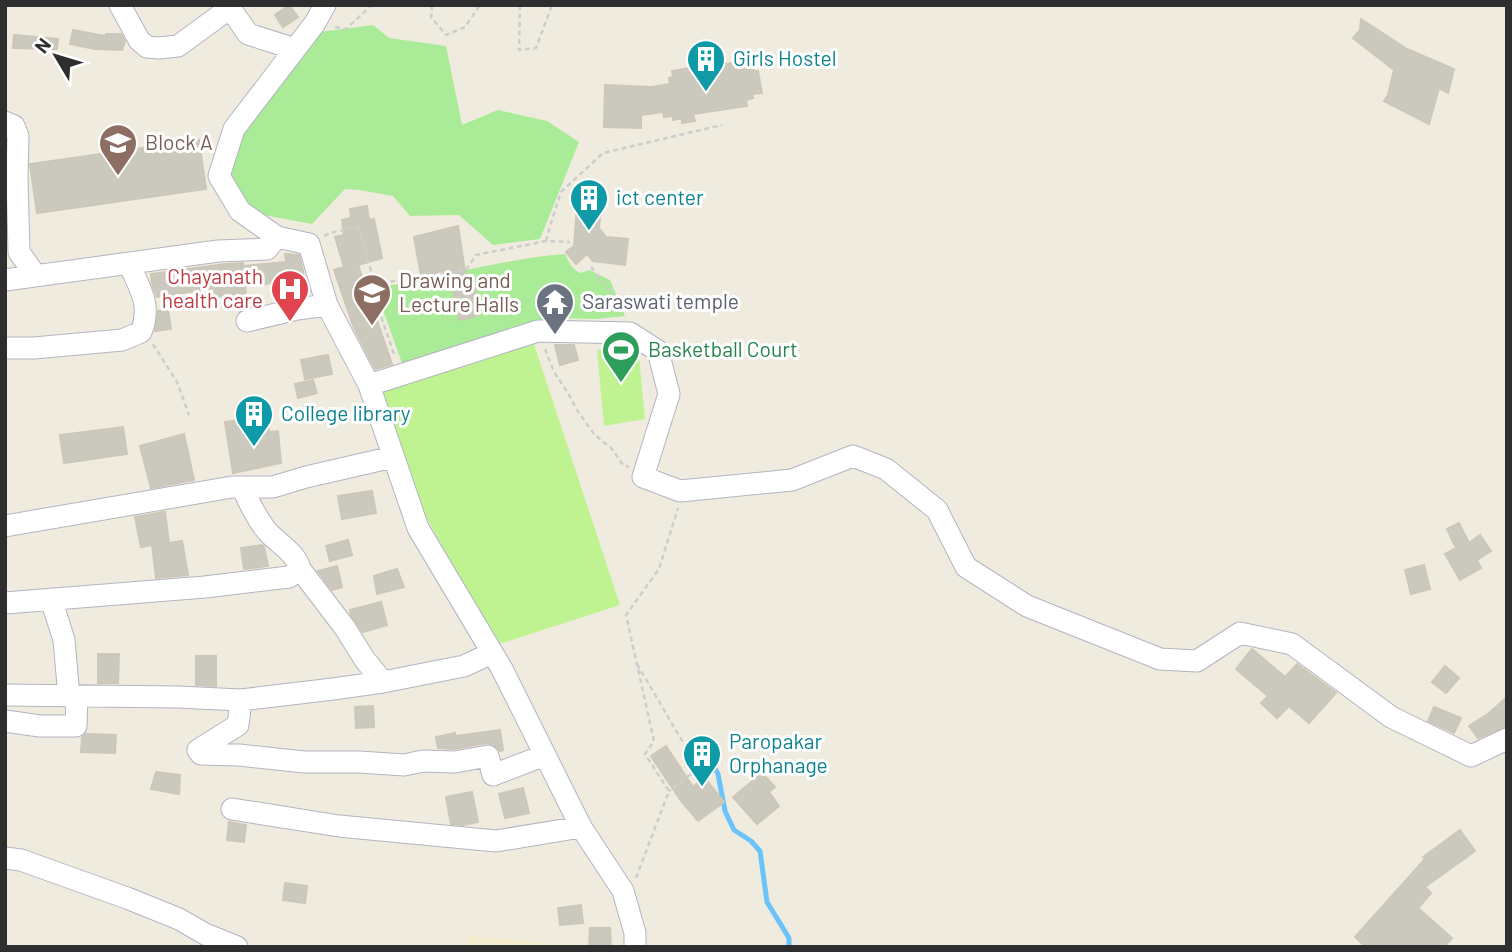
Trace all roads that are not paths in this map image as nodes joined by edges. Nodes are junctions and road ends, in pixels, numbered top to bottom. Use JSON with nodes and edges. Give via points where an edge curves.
{"nodes":[{"id":1,"x":120,"y":5,"type":"edge"},
{"id":2,"x":320,"y":14,"type":"edge"},
{"id":3,"x":295,"y":49,"type":"junction"},
{"id":4,"x":8,"y":121,"type":"edge"},
{"id":5,"x":11,"y":177,"type":"edge"},
{"id":6,"x":277,"y":237,"type":"junction"},
{"id":7,"x":130,"y":264,"type":"junction"},
{"id":8,"x":36,"y":276,"type":"junction"},
{"id":9,"x":5,"y":280,"type":"edge"},
{"id":10,"x":327,"y":305,"type":"junction"},
{"id":11,"x":247,"y":321,"type":"dead end"},
{"id":12,"x":5,"y":348,"type":"edge"},
{"id":13,"x":369,"y":385,"type":"junction"},
{"id":14,"x":393,"y":457,"type":"junction"},
{"id":15,"x":242,"y":487,"type":"junction"},
{"id":16,"x":5,"y":526,"type":"edge"},
{"id":17,"x":300,"y":569,"type":"junction"},
{"id":18,"x":51,"y":599,"type":"junction"},
{"id":19,"x":5,"y":603,"type":"edge"},
{"id":20,"x":492,"y":653,"type":"junction"},
{"id":21,"x":383,"y":682,"type":"junction"},
{"id":22,"x":5,"y":695,"type":"edge"},
{"id":23,"x":73,"y":697,"type":"junction"},
{"id":24,"x":241,"y":700,"type":"junction"},
{"id":25,"x":5,"y":721,"type":"edge"},
{"id":26,"x":1507,"y":739,"type":"edge"},
{"id":27,"x":545,"y":755,"type":"junction"},
{"id":28,"x":232,"y":809,"type":"dead end"},
{"id":29,"x":581,"y":827,"type":"junction"},
{"id":30,"x":5,"y":858,"type":"edge"},
{"id":31,"x":236,"y":947,"type":"edge"},
{"id":32,"x":635,"y":947,"type":"edge"}],
"edges":[{"from":1,"to":3,"type":"street","via":[[147,47],[178,46],[230,8],[248,34]]},
{"from":2,"to":3,"type":"street"},
{"from":3,"to":6,"type":"street","via":[[234,129],[219,176],[240,211]]},
{"from":4,"to":5,"type":"street","via":[[18,136]]},
{"from":5,"to":8,"type":"street","via":[[19,251]]},
{"from":6,"to":7,"type":"street","via":[[267,249]]},
{"from":6,"to":10,"type":"street","via":[[309,244]]},
{"from":7,"to":8,"type":"street"},
{"from":7,"to":12,"type":"street","via":[[146,303],[141,332],[122,341]]},
{"from":8,"to":9,"type":"street"},
{"from":10,"to":11,"type":"street"},
{"from":10,"to":13,"type":"street"},
{"from":13,"to":14,"type":"street"},
{"from":13,"to":26,"type":"street","via":[[538,331],[630,332],[658,351],[669,394],[643,477],[680,491],[792,480],[853,456],[886,469],[937,510],[966,567],[1027,606],[1160,659],[1198,661],[1240,633],[1292,644],[1391,718],[1471,756]]},
{"from":14,"to":15,"type":"street","via":[[273,487]]},
{"from":14,"to":20,"type":"street","via":[[418,528]]},
{"from":15,"to":16,"type":"street"},
{"from":15,"to":17,"type":"street","via":[[268,533],[298,559]]},
{"from":17,"to":18,"type":"street","via":[[289,577],[248,582]]},
{"from":17,"to":21,"type":"street"},
{"from":18,"to":19,"type":"street"},
{"from":18,"to":23,"type":"street","via":[[64,640]]},
{"from":20,"to":21,"type":"street","via":[[464,666]]},
{"from":20,"to":27,"type":"street"},
{"from":21,"to":24,"type":"street"},
{"from":22,"to":23,"type":"street"},
{"from":23,"to":24,"type":"street"},
{"from":23,"to":25,"type":"street","via":[[76,726]]},
{"from":24,"to":27,"type":"street","via":[[239,725],[198,750],[201,754],[404,765],[488,756],[493,775]]},
{"from":27,"to":29,"type":"street"},
{"from":28,"to":29,"type":"street","via":[[339,826],[496,841]]},
{"from":29,"to":32,"type":"street","via":[[623,891]]},
{"from":30,"to":31,"type":"street","via":[[127,898]]}]}
